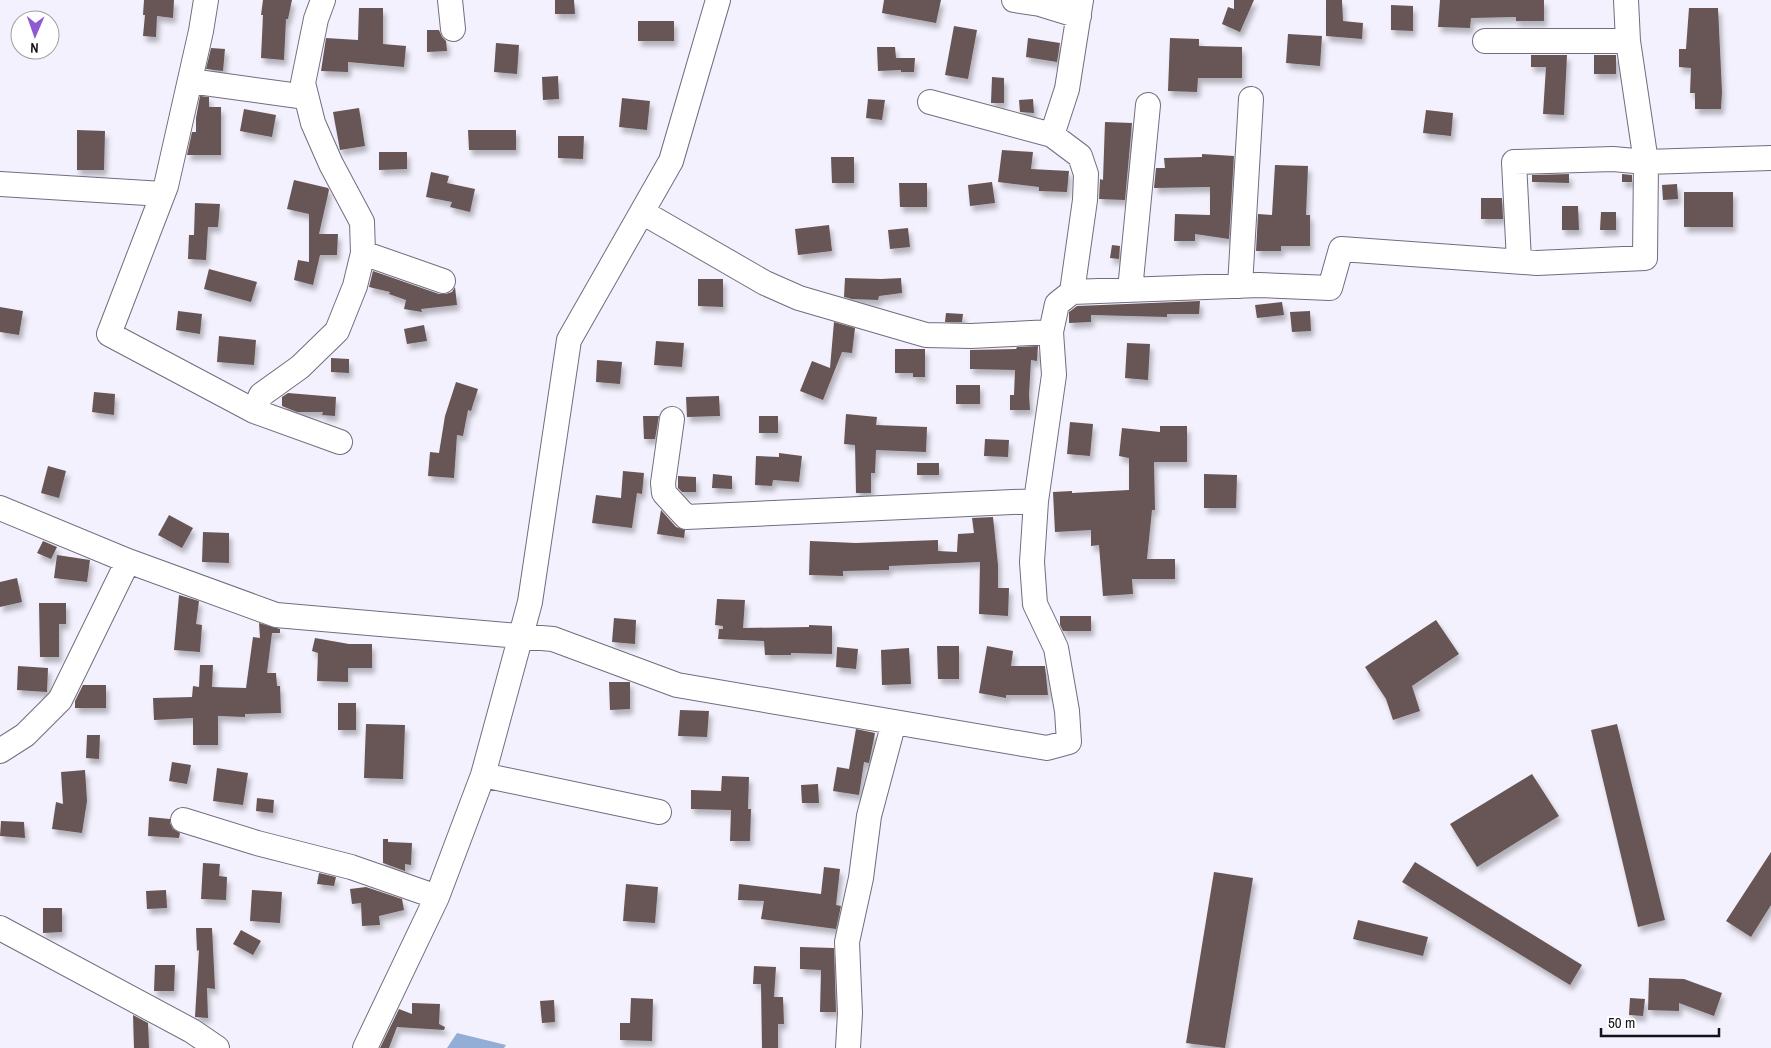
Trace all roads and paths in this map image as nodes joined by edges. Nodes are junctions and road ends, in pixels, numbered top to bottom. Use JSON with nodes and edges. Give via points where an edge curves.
{"nodes":[{"id":1,"x":206,"y":0,"type":"edge"},
{"id":2,"x":323,"y":0,"type":"edge"},
{"id":3,"x":450,"y":0,"type":"edge"},
{"id":4,"x":718,"y":0,"type":"edge"},
{"id":5,"x":1014,"y":0,"type":"edge"},
{"id":6,"x":1626,"y":0,"type":"edge"},
{"id":7,"x":1080,"y":8,"type":"edge"},
{"id":8,"x":453,"y":30,"type":"dead end"},
{"id":9,"x":1485,"y":41,"type":"dead end"},
{"id":10,"x":1628,"y":41,"type":"junction"},
{"id":11,"x":190,"y":81,"type":"junction"},
{"id":12,"x":306,"y":97,"type":"junction"},
{"id":13,"x":1251,"y":99,"type":"dead end"},
{"id":14,"x":930,"y":102,"type":"dead end"},
{"id":15,"x":1148,"y":105,"type":"dead end"},
{"id":16,"x":1052,"y":135,"type":"junction"},
{"id":17,"x":1771,"y":158,"type":"edge"},
{"id":18,"x":1646,"y":162,"type":"junction"},
{"id":19,"x":0,"y":184,"type":"edge"},
{"id":20,"x":163,"y":194,"type":"junction"},
{"id":21,"x":642,"y":212,"type":"junction"},
{"id":22,"x":363,"y":253,"type":"junction"},
{"id":23,"x":1519,"y":261,"type":"junction"},
{"id":24,"x":442,"y":281,"type":"dead end"},
{"id":25,"x":1240,"y":286,"type":"junction"},
{"id":26,"x":1130,"y":290,"type":"junction"},
{"id":27,"x":1072,"y":292,"type":"junction"},
{"id":28,"x":1051,"y":332,"type":"junction"},
{"id":29,"x":254,"y":411,"type":"junction"},
{"id":30,"x":672,"y":418,"type":"dead end"},
{"id":31,"x":340,"y":442,"type":"dead end"},
{"id":32,"x":1036,"y":501,"type":"junction"},
{"id":33,"x":0,"y":508,"type":"edge"},
{"id":34,"x":128,"y":561,"type":"junction"},
{"id":35,"x":521,"y":637,"type":"junction"},
{"id":36,"x":894,"y":722,"type":"junction"},
{"id":37,"x":0,"y":750,"type":"edge"},
{"id":38,"x":483,"y":775,"type":"junction"},
{"id":39,"x":659,"y":812,"type":"dead end"},
{"id":40,"x":183,"y":820,"type":"dead end"},
{"id":41,"x":437,"y":897,"type":"junction"},
{"id":42,"x":0,"y":928,"type":"edge"},
{"id":43,"x":217,"y":1048,"type":"edge"},
{"id":44,"x":365,"y":1048,"type":"edge"},
{"id":45,"x":848,"y":1048,"type":"edge"}],
"edges":[{"from":1,"to":11,"type":"street"},
{"from":2,"to":12,"type":"street","via":[[303,83]]},
{"from":3,"to":8,"type":"street"},
{"from":4,"to":21,"type":"street","via":[[671,161]]},
{"from":5,"to":7,"type":"street"},
{"from":6,"to":10,"type":"street"},
{"from":7,"to":16,"type":"street","via":[[1067,89]]},
{"from":9,"to":10,"type":"street"},
{"from":10,"to":18,"type":"street"},
{"from":11,"to":12,"type":"street"},
{"from":11,"to":20,"type":"street"},
{"from":12,"to":22,"type":"street","via":[[327,156],[362,222]]},
{"from":13,"to":25,"type":"street"},
{"from":14,"to":16,"type":"street"},
{"from":15,"to":26,"type":"street"},
{"from":16,"to":27,"type":"street","via":[[1080,156],[1086,174]]},
{"from":17,"to":18,"type":"street"},
{"from":18,"to":23,"type":"street","via":[[1645,258]]},
{"from":18,"to":23,"type":"street","via":[[1613,158],[1514,162]]},
{"from":19,"to":20,"type":"street"},
{"from":20,"to":29,"type":"street","via":[[109,334]]},
{"from":21,"to":28,"type":"street","via":[[764,283],[800,298],[908,330],[926,335],[971,336]]},
{"from":21,"to":35,"type":"street","via":[[569,340],[530,602]]},
{"from":22,"to":24,"type":"street"},
{"from":22,"to":29,"type":"street","via":[[355,286],[336,331],[300,367],[261,395]]},
{"from":23,"to":25,"type":"street","via":[[1341,249],[1330,288]]},
{"from":25,"to":26,"type":"street"},
{"from":26,"to":27,"type":"street"},
{"from":27,"to":28,"type":"street","via":[[1056,304]]},
{"from":28,"to":32,"type":"street","via":[[1054,375]]},
{"from":29,"to":31,"type":"street"},
{"from":30,"to":32,"type":"street","via":[[664,493],[686,517]]},
{"from":32,"to":36,"type":"street","via":[[1032,562],[1035,604],[1056,648],[1069,742],[1047,748]]},
{"from":33,"to":34,"type":"street"},
{"from":34,"to":35,"type":"street","via":[[276,615]]},
{"from":34,"to":37,"type":"street","via":[[60,700],[24,735]]},
{"from":35,"to":36,"type":"street","via":[[553,639],[677,685]]},
{"from":35,"to":38,"type":"street"},
{"from":36,"to":45,"type":"street","via":[[869,816],[861,878],[847,942]]},
{"from":38,"to":39,"type":"street"},
{"from":38,"to":41,"type":"street"},
{"from":40,"to":41,"type":"street","via":[[351,867]]},
{"from":41,"to":44,"type":"street"},
{"from":42,"to":43,"type":"street","via":[[192,1031]]}]}
